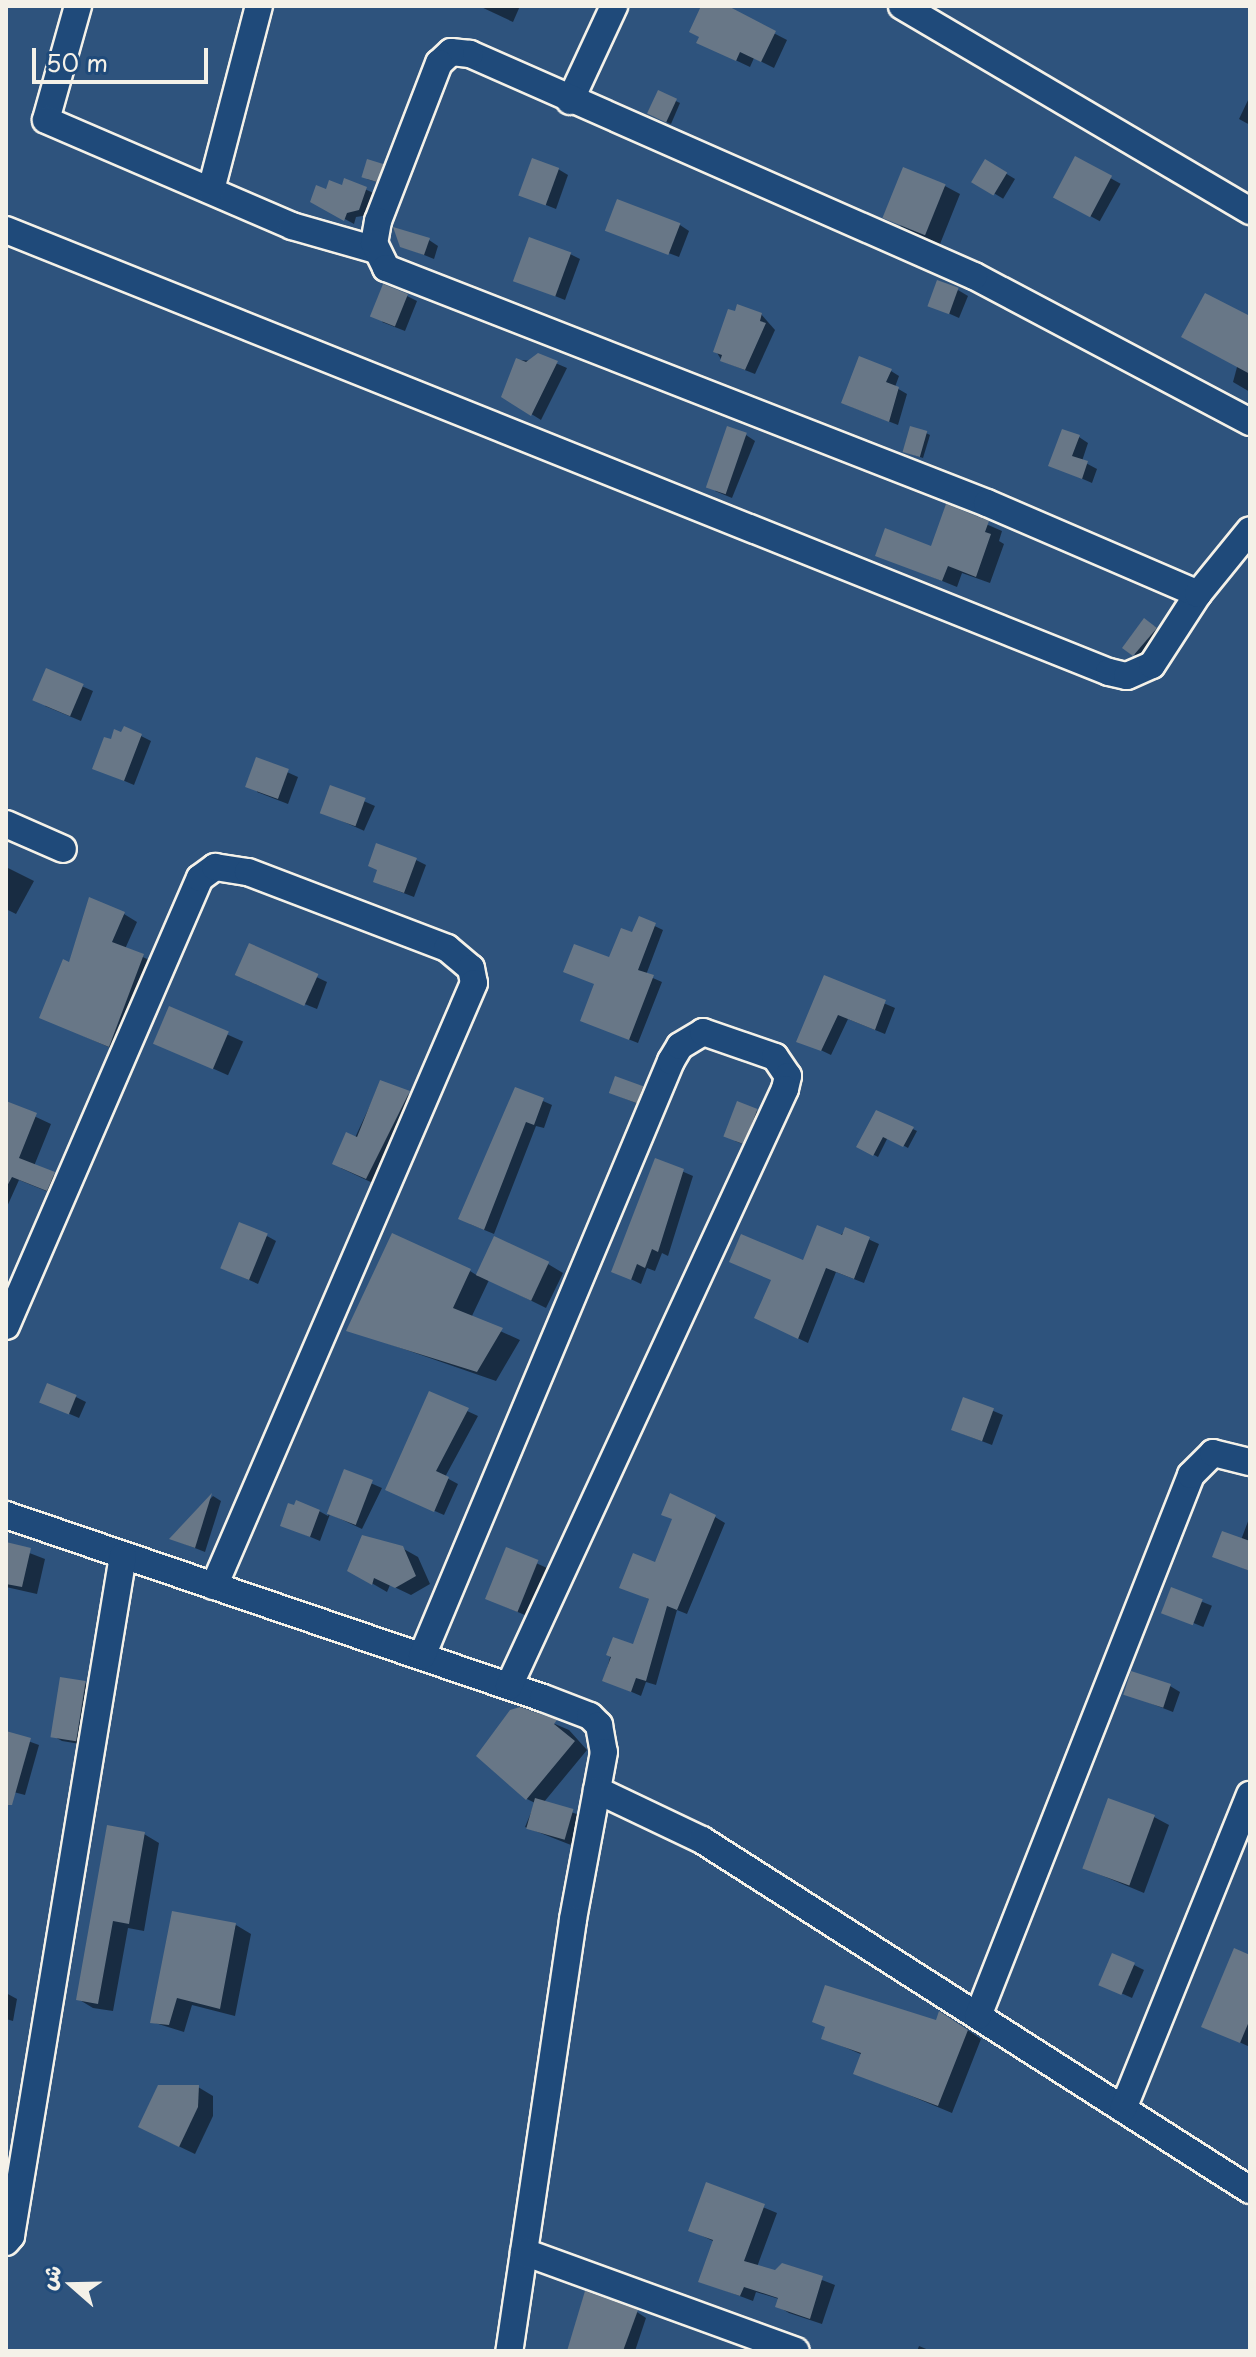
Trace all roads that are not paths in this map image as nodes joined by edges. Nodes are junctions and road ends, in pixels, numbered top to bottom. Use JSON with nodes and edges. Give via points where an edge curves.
{"nodes":[{"id":1,"x":78,"y":6,"type":"edge"},
{"id":2,"x":259,"y":6,"type":"edge"},
{"id":3,"x":614,"y":6,"type":"edge"},
{"id":4,"x":902,"y":6,"type":"edge"},
{"id":5,"x":570,"y":101,"type":"junction"},
{"id":6,"x":211,"y":190,"type":"junction"},
{"id":7,"x":1250,"y":211,"type":"edge"},
{"id":8,"x":6,"y":230,"type":"edge"},
{"id":9,"x":376,"y":250,"type":"junction"},
{"id":10,"x":1250,"y":422,"type":"edge"},
{"id":11,"x":1250,"y":530,"type":"edge"},
{"id":12,"x":1198,"y":594,"type":"junction"},
{"id":13,"x":6,"y":824,"type":"edge"},
{"id":14,"x":63,"y":849,"type":"dead end"},
{"id":15,"x":6,"y":1326,"type":"edge"},
{"id":16,"x":1250,"y":1462,"type":"edge"},
{"id":17,"x":6,"y":1515,"type":"edge"},
{"id":18,"x":123,"y":1556,"type":"junction"},
{"id":19,"x":214,"y":1586,"type":"junction"},
{"id":20,"x":422,"y":1656,"type":"junction"},
{"id":21,"x":509,"y":1686,"type":"junction"},
{"id":22,"x":597,"y":1790,"type":"junction"},
{"id":23,"x":1250,"y":1795,"type":"edge"},
{"id":24,"x":978,"y":2016,"type":"junction"},
{"id":25,"x":1123,"y":2109,"type":"junction"},
{"id":26,"x":1250,"y":2190,"type":"edge"},
{"id":27,"x":6,"y":2242,"type":"edge"},
{"id":28,"x":524,"y":2252,"type":"junction"},
{"id":29,"x":509,"y":2351,"type":"edge"},
{"id":30,"x":796,"y":2351,"type":"edge"}],
"edges":[{"from":1,"to":6,"type":"street","via":[[46,120]]},
{"from":2,"to":6,"type":"street"},
{"from":3,"to":5,"type":"street"},
{"from":4,"to":7,"type":"street"},
{"from":5,"to":9,"type":"street","via":[[470,54],[444,57],[378,221]]},
{"from":5,"to":10,"type":"street","via":[[974,276]]},
{"from":6,"to":9,"type":"street","via":[[292,226]]},
{"from":8,"to":12,"type":"street","via":[[1109,672],[1127,676],[1152,665]]},
{"from":9,"to":12,"type":"street","via":[[386,268],[987,503]]},
{"from":11,"to":12,"type":"street"},
{"from":13,"to":14,"type":"street"},
{"from":15,"to":19,"type":"street","via":[[200,878],[215,867],[248,872],[447,948],[471,968],[474,983]]},
{"from":16,"to":24,"type":"street","via":[[1213,1453],[1191,1475]]},
{"from":17,"to":18,"type":"street"},
{"from":18,"to":19,"type":"street"},
{"from":18,"to":27,"type":"street"},
{"from":19,"to":20,"type":"street"},
{"from":20,"to":21,"type":"street"},
{"from":20,"to":21,"type":"street","via":[[671,1061],[680,1046],[703,1032],[775,1057],[788,1076],[785,1089]]},
{"from":21,"to":22,"type":"street","via":[[590,1716],[599,1725],[605,1740]]},
{"from":22,"to":24,"type":"street","via":[[702,1840]]},
{"from":22,"to":28,"type":"street"},
{"from":23,"to":25,"type":"street"},
{"from":24,"to":25,"type":"street"},
{"from":25,"to":26,"type":"street"},
{"from":28,"to":29,"type":"street"},
{"from":28,"to":30,"type":"street"}]}
